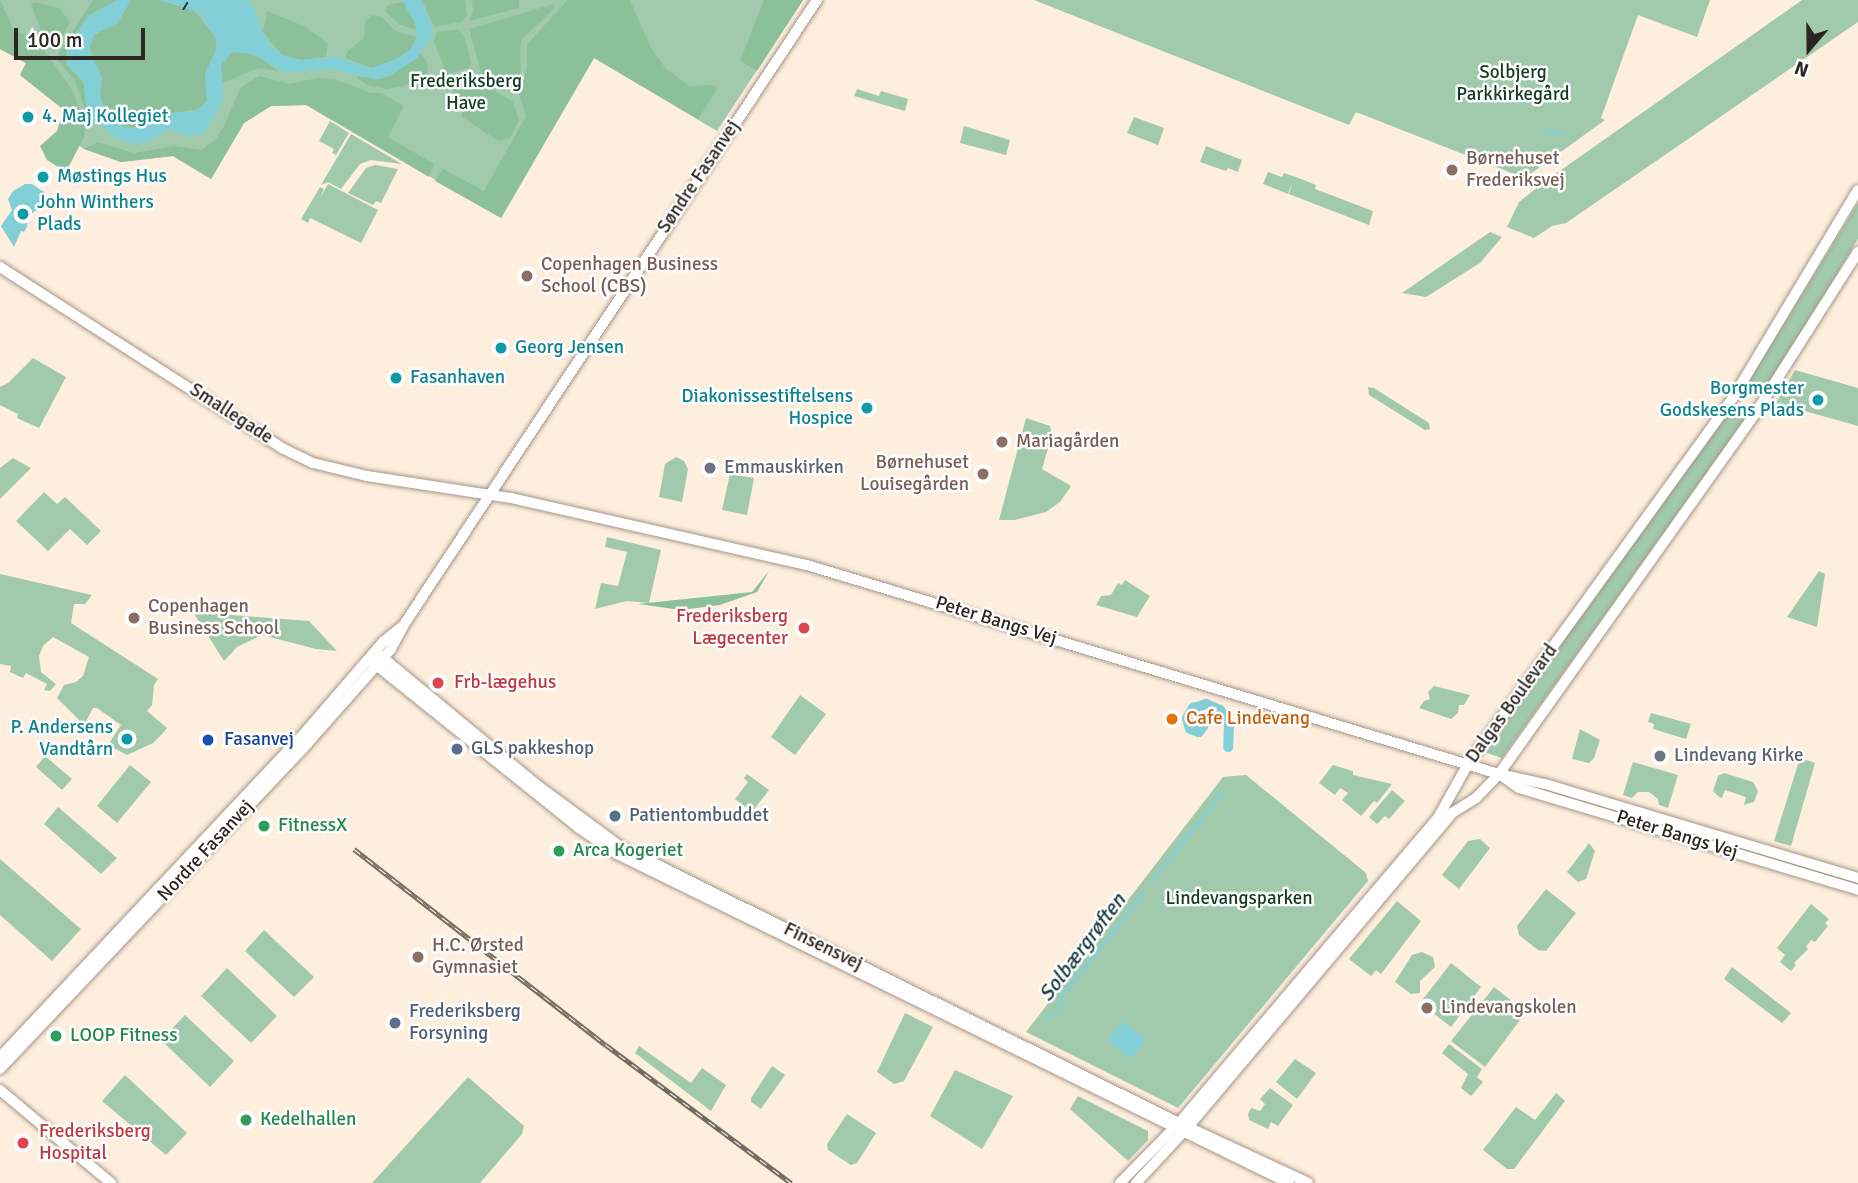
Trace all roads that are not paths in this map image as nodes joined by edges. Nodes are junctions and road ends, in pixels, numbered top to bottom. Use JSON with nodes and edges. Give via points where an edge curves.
{"nodes":[{"id":1,"x":817,"y":0,"type":"edge"},
{"id":2,"x":1858,"y":190,"type":"edge"},
{"id":3,"x":1858,"y":252,"type":"edge"},
{"id":4,"x":0,"y":267,"type":"edge"},
{"id":5,"x":489,"y":494,"type":"junction"},
{"id":6,"x":376,"y":659,"type":"junction"},
{"id":7,"x":1468,"y":764,"type":"junction"},
{"id":8,"x":1499,"y":774,"type":"junction"},
{"id":9,"x":221,"y":829,"type":"junction"},
{"id":10,"x":1765,"y":856,"type":"junction"},
{"id":11,"x":1858,"y":878,"type":"edge"},
{"id":12,"x":1858,"y":890,"type":"edge"},
{"id":13,"x":1290,"y":996,"type":"junction"},
{"id":14,"x":0,"y":1057,"type":"edge"},
{"id":15,"x":0,"y":1069,"type":"edge"},
{"id":16,"x":0,"y":1090,"type":"edge"},
{"id":17,"x":1181,"y":1128,"type":"junction"},
{"id":18,"x":111,"y":1183,"type":"edge"},
{"id":19,"x":1120,"y":1183,"type":"edge"},
{"id":20,"x":1136,"y":1183,"type":"edge"},
{"id":21,"x":1289,"y":1183,"type":"edge"},
{"id":22,"x":1308,"y":1183,"type":"edge"}],
"edges":[{"from":1,"to":5,"type":"street","name":"Søndre Fasanvej"},
{"from":2,"to":7,"type":"street","name":"Dalgas Boulevard","via":[[1734,396]]},
{"from":3,"to":8,"type":"street","name":"Dalgas Boulevard","via":[[1756,412]]},
{"from":4,"to":5,"type":"street","name":"Smallegade","via":[[309,462],[367,476]]},
{"from":5,"to":6,"type":"street","name":"Nordre Fasanvej","via":[[403,626],[391,634]]},
{"from":5,"to":7,"type":"street","name":"Peter Bangs Vej","via":[[807,565]]},
{"from":6,"to":9,"type":"street","name":"Nordre Fasanvej"},
{"from":6,"to":17,"type":"street","name":"Finsensvej","via":[[624,858]]},
{"from":7,"to":8,"type":"street","name":"Peter Bangs Vej"},
{"from":7,"to":13,"type":"street","name":"Dalgas Boulevard","via":[[1439,816]]},
{"from":8,"to":10,"type":"street","name":"Peter Bangs Vej","via":[[1545,784]]},
{"from":8,"to":13,"type":"street","name":"Dalgas Boulevard","via":[[1476,798],[1452,813]]},
{"from":9,"to":14,"type":"street","name":"Nordre Fasanvej"},
{"from":9,"to":15,"type":"street","name":"Nordre Fasanvej"},
{"from":10,"to":11,"type":"street","name":"Peter Bangs Vej"},
{"from":10,"to":12,"type":"street","name":"Peter Bangs Vej"},
{"from":13,"to":17,"type":"street","name":"Dalgas Boulevard"},
{"from":16,"to":18,"type":"street"},
{"from":17,"to":19,"type":"street","name":"Dalgas Boulevard"},
{"from":17,"to":20,"type":"street","name":"Dalgas Boulevard"},
{"from":17,"to":21,"type":"street","name":"Finsensvej"},
{"from":17,"to":22,"type":"street","name":"Finsensvej"}]}
